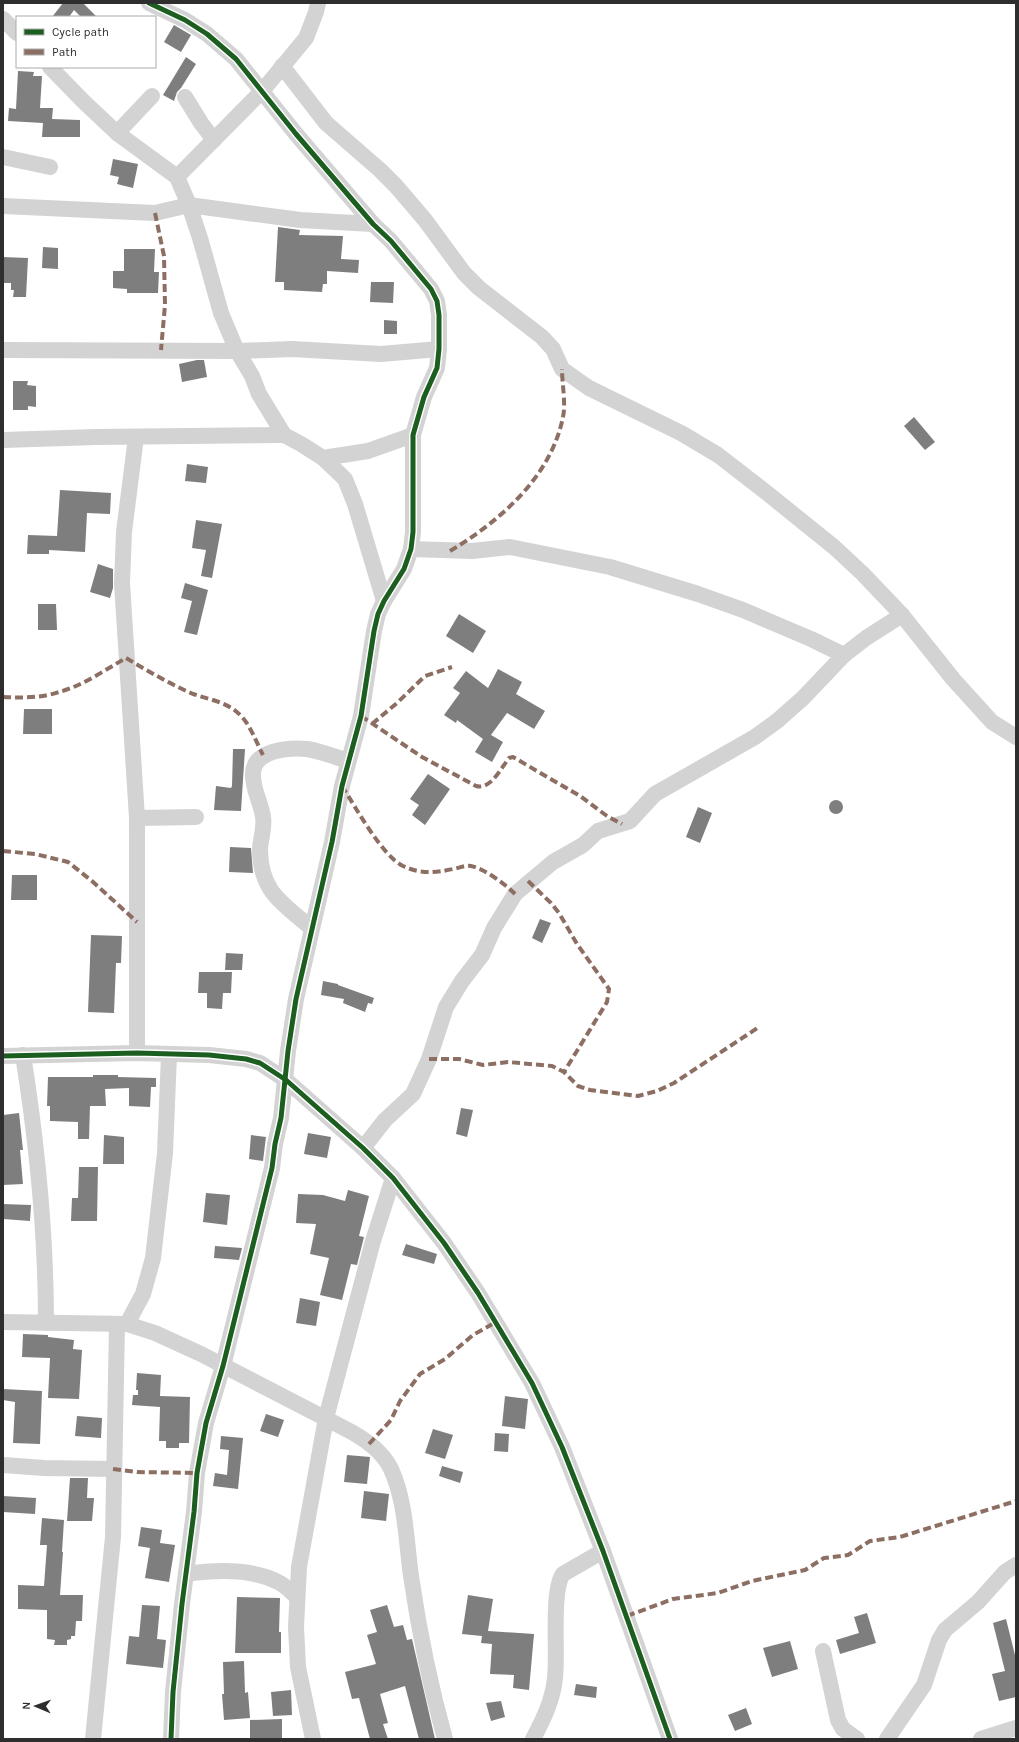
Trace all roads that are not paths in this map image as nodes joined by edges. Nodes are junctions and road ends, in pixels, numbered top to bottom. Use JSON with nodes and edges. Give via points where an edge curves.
{"nodes":[{"id":1,"x":149,"y":3,"type":"edge"},
{"id":2,"x":318,"y":3,"type":"edge"},
{"id":3,"x":3,"y":19,"type":"edge"},
{"id":4,"x":16,"y":32,"type":"edge"},
{"id":5,"x":282,"y":66,"type":"junction"},
{"id":6,"x":51,"y":68,"type":"edge"},
{"id":7,"x":262,"y":90,"type":"junction"},
{"id":8,"x":152,"y":96,"type":"dead end"},
{"id":9,"x":185,"y":97,"type":"dead end"},
{"id":10,"x":117,"y":133,"type":"junction"},
{"id":11,"x":214,"y":140,"type":"junction"},
{"id":12,"x":3,"y":158,"type":"edge"},
{"id":13,"x":50,"y":167,"type":"dead end"},
{"id":14,"x":177,"y":177,"type":"junction"},
{"id":15,"x":189,"y":205,"type":"junction"},
{"id":16,"x":3,"y":206,"type":"edge"},
{"id":17,"x":373,"y":224,"type":"junction"},
{"id":18,"x":439,"y":349,"type":"junction"},
{"id":19,"x":3,"y":350,"type":"edge"},
{"id":20,"x":237,"y":351,"type":"junction"},
{"id":21,"x":284,"y":435,"type":"junction"},
{"id":22,"x":413,"y":435,"type":"junction"},
{"id":23,"x":136,"y":437,"type":"junction"},
{"id":24,"x":3,"y":440,"type":"edge"},
{"id":25,"x":322,"y":458,"type":"junction"},
{"id":26,"x":411,"y":549,"type":"junction"},
{"id":27,"x":384,"y":601,"type":"junction"},
{"id":28,"x":902,"y":616,"type":"junction"},
{"id":29,"x":844,"y":655,"type":"junction"},
{"id":30,"x":1016,"y":737,"type":"edge"},
{"id":31,"x":348,"y":761,"type":"junction"},
{"id":32,"x":196,"y":817,"type":"dead end"},
{"id":33,"x":137,"y":818,"type":"junction"},
{"id":34,"x":311,"y":928,"type":"junction"},
{"id":35,"x":137,"y":1053,"type":"junction"},
{"id":36,"x":22,"y":1055,"type":"junction"},
{"id":37,"x":169,"y":1055,"type":"junction"},
{"id":38,"x":3,"y":1056,"type":"edge"},
{"id":39,"x":286,"y":1080,"type":"junction"},
{"id":40,"x":364,"y":1148,"type":"junction"},
{"id":41,"x":393,"y":1178,"type":"junction"},
{"id":42,"x":3,"y":1322,"type":"edge"},
{"id":43,"x":46,"y":1322,"type":"junction"},
{"id":44,"x":122,"y":1324,"type":"junction"},
{"id":45,"x":223,"y":1366,"type":"junction"},
{"id":46,"x":326,"y":1418,"type":"junction"},
{"id":47,"x":3,"y":1465,"type":"edge"},
{"id":48,"x":113,"y":1469,"type":"junction"},
{"id":49,"x":603,"y":1551,"type":"junction"},
{"id":50,"x":1016,"y":1565,"type":"edge"},
{"id":51,"x":186,"y":1574,"type":"junction"},
{"id":52,"x":297,"y":1597,"type":"junction"},
{"id":53,"x":823,"y":1651,"type":"dead end"},
{"id":54,"x":1016,"y":1728,"type":"edge"},
{"id":55,"x":93,"y":1739,"type":"edge"},
{"id":56,"x":171,"y":1739,"type":"edge"},
{"id":57,"x":313,"y":1739,"type":"edge"},
{"id":58,"x":445,"y":1739,"type":"edge"},
{"id":59,"x":533,"y":1739,"type":"edge"},
{"id":60,"x":670,"y":1739,"type":"edge"},
{"id":61,"x":857,"y":1739,"type":"edge"},
{"id":62,"x":887,"y":1739,"type":"edge"},
{"id":63,"x":981,"y":1739,"type":"edge"}],
"edges":[{"from":1,"to":7,"type":"street","via":[[208,34],[236,59]]},
{"from":2,"to":5,"type":"street","via":[[306,38]]},
{"from":3,"to":4,"type":"street"},
{"from":5,"to":7,"type":"street"},
{"from":5,"to":28,"type":"street","via":[[326,123],[396,186],[464,273],[479,288],[542,337],[553,349],[566,372],[589,388],[681,433],[718,455],[834,547]]},
{"from":6,"to":10,"type":"street"},
{"from":7,"to":11,"type":"street"},
{"from":7,"to":17,"type":"street"},
{"from":8,"to":10,"type":"street"},
{"from":9,"to":11,"type":"street"},
{"from":10,"to":14,"type":"street"},
{"from":11,"to":14,"type":"street"},
{"from":12,"to":13,"type":"street"},
{"from":14,"to":15,"type":"street"},
{"from":15,"to":16,"type":"street","via":[[155,213]]},
{"from":15,"to":17,"type":"street","via":[[293,220]]},
{"from":15,"to":20,"type":"street","via":[[221,313]]},
{"from":17,"to":18,"type":"street","via":[[391,241],[431,289],[439,315]]},
{"from":18,"to":20,"type":"street","via":[[382,354],[292,349]]},
{"from":18,"to":22,"type":"street","via":[[437,368],[424,397]]},
{"from":19,"to":20,"type":"street"},
{"from":20,"to":21,"type":"street"},
{"from":21,"to":23,"type":"street"},
{"from":21,"to":25,"type":"street"},
{"from":22,"to":25,"type":"street","via":[[368,451]]},
{"from":22,"to":26,"type":"street"},
{"from":23,"to":24,"type":"street"},
{"from":23,"to":33,"type":"street","via":[[124,525],[122,583]]},
{"from":25,"to":27,"type":"street","via":[[345,480],[355,504]]},
{"from":26,"to":27,"type":"street","via":[[404,569]]},
{"from":26,"to":29,"type":"street","via":[[472,552],[510,547],[610,566],[743,610]]},
{"from":27,"to":31,"type":"street","via":[[374,631],[366,694]]},
{"from":28,"to":29,"type":"street"},
{"from":28,"to":30,"type":"street","via":[[992,722]]},
{"from":29,"to":40,"type":"street","via":[[821,681],[771,725],[655,794],[630,821],[598,831],[583,845],[553,862],[515,894],[494,928],[482,955],[446,1007],[430,1059],[413,1094],[388,1116]]},
{"from":31,"to":34,"type":"street"},
{"from":31,"to":34,"type":"street","via":[[308,749],[295,749],[263,755],[254,767],[254,788],[263,820],[260,852],[266,881],[273,895]]},
{"from":32,"to":33,"type":"street"},
{"from":33,"to":35,"type":"street"},
{"from":34,"to":39,"type":"street","via":[[296,999]]},
{"from":35,"to":36,"type":"street"},
{"from":35,"to":37,"type":"street"},
{"from":36,"to":38,"type":"street"},
{"from":36,"to":43,"type":"street","via":[[43,1228]]},
{"from":37,"to":39,"type":"street","via":[[209,1055],[246,1059],[260,1063]]},
{"from":37,"to":44,"type":"street","via":[[165,1153],[153,1258],[143,1294]]},
{"from":39,"to":40,"type":"street"},
{"from":39,"to":45,"type":"street","via":[[272,1168]]},
{"from":40,"to":41,"type":"street"},
{"from":41,"to":46,"type":"street","via":[[373,1241]]},
{"from":41,"to":49,"type":"street","via":[[444,1243],[532,1383],[551,1422]]},
{"from":42,"to":43,"type":"street"},
{"from":43,"to":44,"type":"street"},
{"from":44,"to":45,"type":"street","via":[[155,1333]]},
{"from":44,"to":48,"type":"street"},
{"from":45,"to":46,"type":"street"},
{"from":45,"to":51,"type":"street","via":[[206,1423],[197,1473]]},
{"from":46,"to":52,"type":"street","via":[[299,1567]]},
{"from":46,"to":58,"type":"street","via":[[363,1438],[379,1453],[395,1480],[402,1505],[432,1692]]},
{"from":47,"to":48,"type":"street"},
{"from":48,"to":55,"type":"street","via":[[113,1536]]},
{"from":49,"to":59,"type":"street","via":[[563,1574],[560,1580],[556,1604],[554,1684],[546,1712]]},
{"from":49,"to":60,"type":"street"},
{"from":50,"to":62,"type":"street","via":[[945,1630],[939,1640],[924,1685]]},
{"from":51,"to":52,"type":"street","via":[[212,1570],[244,1573],[279,1582]]},
{"from":51,"to":56,"type":"street"},
{"from":52,"to":57,"type":"street","via":[[298,1667]]},
{"from":53,"to":61,"type":"street","via":[[838,1720],[843,1729]]},
{"from":54,"to":63,"type":"street"}]}
